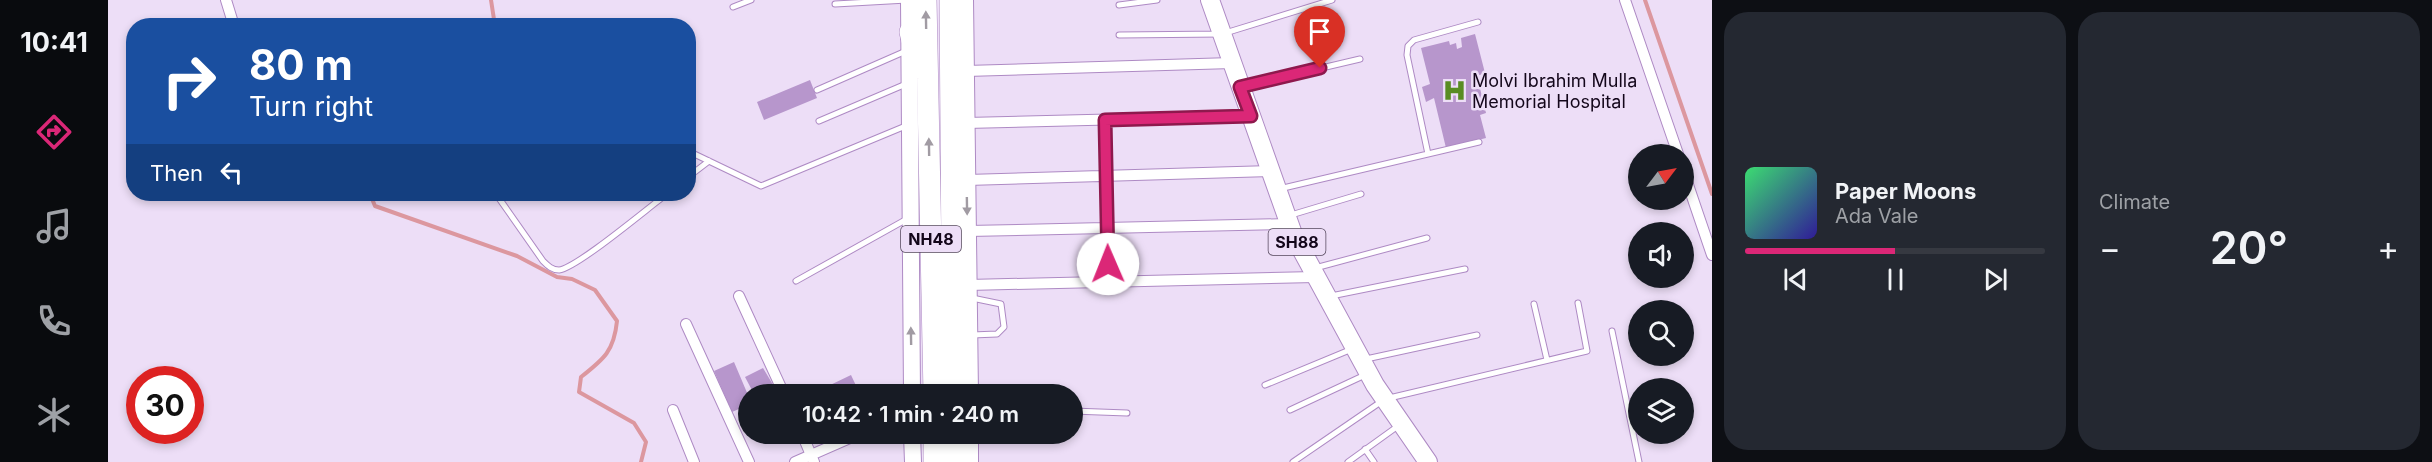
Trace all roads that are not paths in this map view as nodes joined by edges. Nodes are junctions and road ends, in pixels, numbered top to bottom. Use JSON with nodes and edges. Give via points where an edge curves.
{"nodes":[{"id":1,"x":226,"y":0,"type":"edge"},
{"id":2,"x":751,"y":0,"type":"edge"},
{"id":3,"x":908,"y":0,"type":"edge"},
{"id":4,"x":926,"y":0,"type":"edge"},
{"id":5,"x":950,"y":0,"type":"edge"},
{"id":6,"x":965,"y":0,"type":"edge"},
{"id":7,"x":1157,"y":0,"type":"edge"},
{"id":8,"x":1210,"y":0,"type":"edge"},
{"id":9,"x":1332,"y":0,"type":"edge"},
{"id":10,"x":1625,"y":0,"type":"edge"},
{"id":11,"x":835,"y":4,"type":"dead end"},
{"id":12,"x":1119,"y":5,"type":"dead end"},
{"id":13,"x":733,"y":7,"type":"dead end"},
{"id":14,"x":232,"y":18,"type":"edge"},
{"id":15,"x":1478,"y":21,"type":"dead end"},
{"id":16,"x":1222,"y":33,"type":"junction"},
{"id":17,"x":1119,"y":35,"type":"dead end"},
{"id":18,"x":910,"y":41,"type":"junction"},
{"id":19,"x":1360,"y":59,"type":"dead end"},
{"id":20,"x":1232,"y":63,"type":"junction"},
{"id":21,"x":966,"y":68,"type":"junction"},
{"id":22,"x":910,"y":82,"type":"junction"},
{"id":23,"x":1240,"y":87,"type":"junction"},
{"id":24,"x":817,"y":90,"type":"dead end"},
{"id":25,"x":927,"y":103,"type":"junction"},
{"id":26,"x":951,"y":107,"type":"junction"},
{"id":27,"x":1251,"y":116,"type":"junction"},
{"id":28,"x":1105,"y":120,"type":"junction"},
{"id":29,"x":819,"y":121,"type":"dead end"},
{"id":30,"x":966,"y":123,"type":"junction"},
{"id":31,"x":910,"y":124,"type":"junction"},
{"id":32,"x":1479,"y":142,"type":"dead end"},
{"id":33,"x":1675,"y":144,"type":"edge"},
{"id":34,"x":696,"y":154,"type":"edge"},
{"id":35,"x":1428,"y":154,"type":"junction"},
{"id":36,"x":710,"y":161,"type":"junction"},
{"id":37,"x":696,"y":171,"type":"edge"},
{"id":38,"x":1271,"y":171,"type":"junction"},
{"id":39,"x":1106,"y":176,"type":"junction"},
{"id":40,"x":967,"y":180,"type":"junction"},
{"id":41,"x":1277,"y":189,"type":"junction"},
{"id":42,"x":1360,"y":194,"type":"dead end"},
{"id":43,"x":501,"y":201,"type":"edge"},
{"id":44,"x":658,"y":201,"type":"edge"},
{"id":45,"x":1694,"y":202,"type":"edge"},
{"id":46,"x":910,"y":218,"type":"junction"},
{"id":47,"x":1288,"y":220,"type":"junction"},
{"id":48,"x":1107,"y":228,"type":"junction"},
{"id":49,"x":968,"y":231,"type":"junction"},
{"id":50,"x":1427,"y":238,"type":"dead end"},
{"id":51,"x":1712,"y":255,"type":"edge"},
{"id":52,"x":1465,"y":269,"type":"dead end"},
{"id":53,"x":1313,"y":273,"type":"junction"},
{"id":54,"x":796,"y":281,"type":"dead end"},
{"id":55,"x":1108,"y":282,"type":"junction"},
{"id":56,"x":969,"y":291,"type":"junction"},
{"id":57,"x":739,"y":296,"type":"dead end"},
{"id":58,"x":1326,"y":297,"type":"junction"},
{"id":59,"x":1578,"y":303,"type":"dead end"},
{"id":60,"x":1534,"y":304,"type":"dead end"},
{"id":61,"x":686,"y":324,"type":"dead end"},
{"id":62,"x":1612,"y":331,"type":"dead end"},
{"id":63,"x":970,"y":335,"type":"junction"},
{"id":64,"x":1477,"y":335,"type":"dead end"},
{"id":65,"x":1547,"y":360,"type":"junction"},
{"id":66,"x":1362,"y":361,"type":"junction"},
{"id":67,"x":779,"y":384,"type":"edge"},
{"id":68,"x":912,"y":384,"type":"edge"},
{"id":69,"x":934,"y":384,"type":"edge"},
{"id":70,"x":953,"y":384,"type":"edge"},
{"id":71,"x":970,"y":384,"type":"edge"},
{"id":72,"x":1265,"y":385,"type":"dead end"},
{"id":73,"x":1385,"y":399,"type":"junction"},
{"id":74,"x":673,"y":410,"type":"dead end"},
{"id":75,"x":1290,"y":410,"type":"dead end"},
{"id":76,"x":1083,"y":411,"type":"edge"},
{"id":77,"x":1127,"y":413,"type":"dead end"},
{"id":78,"x":1402,"y":423,"type":"junction"},
{"id":79,"x":807,"y":444,"type":"edge"},
{"id":80,"x":840,"y":444,"type":"edge"},
{"id":81,"x":912,"y":444,"type":"edge"},
{"id":82,"x":934,"y":444,"type":"edge"},
{"id":83,"x":953,"y":444,"type":"edge"},
{"id":84,"x":970,"y":444,"type":"edge"},
{"id":85,"x":1365,"y":449,"type":"junction"},
{"id":86,"x":813,"y":458,"type":"edge"},
{"id":87,"x":1424,"y":461,"type":"edge"},
{"id":88,"x":694,"y":462,"type":"edge"},
{"id":89,"x":749,"y":462,"type":"edge"},
{"id":90,"x":795,"y":462,"type":"edge"},
{"id":91,"x":913,"y":462,"type":"edge"},
{"id":92,"x":934,"y":462,"type":"edge"},
{"id":93,"x":954,"y":462,"type":"edge"},
{"id":94,"x":970,"y":462,"type":"edge"},
{"id":95,"x":1293,"y":462,"type":"edge"},
{"id":96,"x":1348,"y":462,"type":"edge"},
{"id":97,"x":1374,"y":462,"type":"edge"},
{"id":98,"x":1639,"y":462,"type":"edge"}],
"edges":[{"from":1,"to":14,"type":"street"},
{"from":2,"to":13,"type":"lane"},
{"from":3,"to":11,"type":"lane"},
{"from":3,"to":18,"type":"street"},
{"from":25,"to":4,"type":"highway","number":"NH48","one_way":true},
{"from":5,"to":26,"type":"highway","number":"NH48"},
{"from":6,"to":21,"type":"street"},
{"from":7,"to":12,"type":"lane"},
{"from":8,"to":16,"type":"main road","number":"SH88"},
{"from":9,"to":16,"type":"lane"},
{"from":10,"to":33,"type":"street"},
{"from":15,"to":35,"type":"lane","via":[[1414,40],[1408,46]]},
{"from":16,"to":17,"type":"lane"},
{"from":16,"to":20,"type":"main road","number":"SH88"},
{"from":18,"to":22,"type":"street"},
{"from":18,"to":24,"type":"lane"},
{"from":18,"to":25,"type":"highway"},
{"from":19,"to":23,"type":"lane"},
{"from":20,"to":21,"type":"street"},
{"from":20,"to":23,"type":"main road","number":"SH88"},
{"from":21,"to":26,"type":"highway"},
{"from":21,"to":30,"type":"street"},
{"from":22,"to":29,"type":"lane"},
{"from":22,"to":31,"type":"street"},
{"from":23,"to":27,"type":"main road","number":"SH88"},
{"from":69,"to":25,"type":"highway","number":"NH48","one_way":true},
{"from":26,"to":70,"type":"highway","number":"NH48"},
{"from":27,"to":28,"type":"street"},
{"from":27,"to":38,"type":"main road","number":"SH88"},
{"from":28,"to":30,"type":"street"},
{"from":28,"to":39,"type":"street"},
{"from":30,"to":40,"type":"street"},
{"from":31,"to":36,"type":"lane","via":[[770,184],[753,184]]},
{"from":31,"to":46,"type":"street"},
{"from":32,"to":35,"type":"lane"},
{"from":34,"to":36,"type":"lane"},
{"from":35,"to":41,"type":"lane"},
{"from":36,"to":37,"type":"lane"},
{"from":38,"to":39,"type":"street"},
{"from":38,"to":41,"type":"main road","number":"SH88"},
{"from":39,"to":40,"type":"street"},
{"from":39,"to":48,"type":"street"},
{"from":40,"to":49,"type":"street","one_way":true},
{"from":41,"to":47,"type":"main road","number":"SH88"},
{"from":42,"to":47,"type":"lane"},
{"from":43,"to":44,"type":"lane","via":[[543,261],[559,270]]},
{"from":45,"to":51,"type":"street"},
{"from":46,"to":54,"type":"lane"},
{"from":68,"to":46,"type":"street","one_way":true},
{"from":47,"to":48,"type":"street"},
{"from":47,"to":53,"type":"main road","number":"SH88"},
{"from":48,"to":49,"type":"street"},
{"from":48,"to":55,"type":"street"},
{"from":49,"to":56,"type":"street"},
{"from":50,"to":53,"type":"lane"},
{"from":52,"to":58,"type":"lane"},
{"from":53,"to":55,"type":"street"},
{"from":53,"to":58,"type":"main road","number":"SH88"},
{"from":55,"to":56,"type":"street"},
{"from":56,"to":63,"type":"street"},
{"from":56,"to":63,"type":"lane","via":[[1001,304],[1004,327],[997,334]]},
{"from":57,"to":67,"type":"street"},
{"from":58,"to":66,"type":"main road","number":"SH88"},
{"from":59,"to":65,"type":"lane","via":[[1587,351]]},
{"from":60,"to":65,"type":"lane"},
{"from":61,"to":89,"type":"street"},
{"from":62,"to":98,"type":"lane"},
{"from":63,"to":71,"type":"street"},
{"from":64,"to":66,"type":"lane"},
{"from":65,"to":73,"type":"lane"},
{"from":66,"to":72,"type":"lane"},
{"from":66,"to":73,"type":"main road","number":"SH88"},
{"from":66,"to":75,"type":"lane"},
{"from":73,"to":78,"type":"main road","number":"SH88"},
{"from":73,"to":95,"type":"lane"},
{"from":74,"to":88,"type":"street"},
{"from":76,"to":77,"type":"lane"},
{"from":78,"to":85,"type":"lane"},
{"from":78,"to":87,"type":"main road","number":"SH88"},
{"from":79,"to":86,"type":"street"},
{"from":80,"to":86,"type":"street"},
{"from":81,"to":91,"type":"street"},
{"from":82,"to":92,"type":"highway"},
{"from":83,"to":93,"type":"highway"},
{"from":84,"to":94,"type":"street"},
{"from":85,"to":96,"type":"lane"},
{"from":85,"to":97,"type":"lane"},
{"from":86,"to":90,"type":"street"}]}
